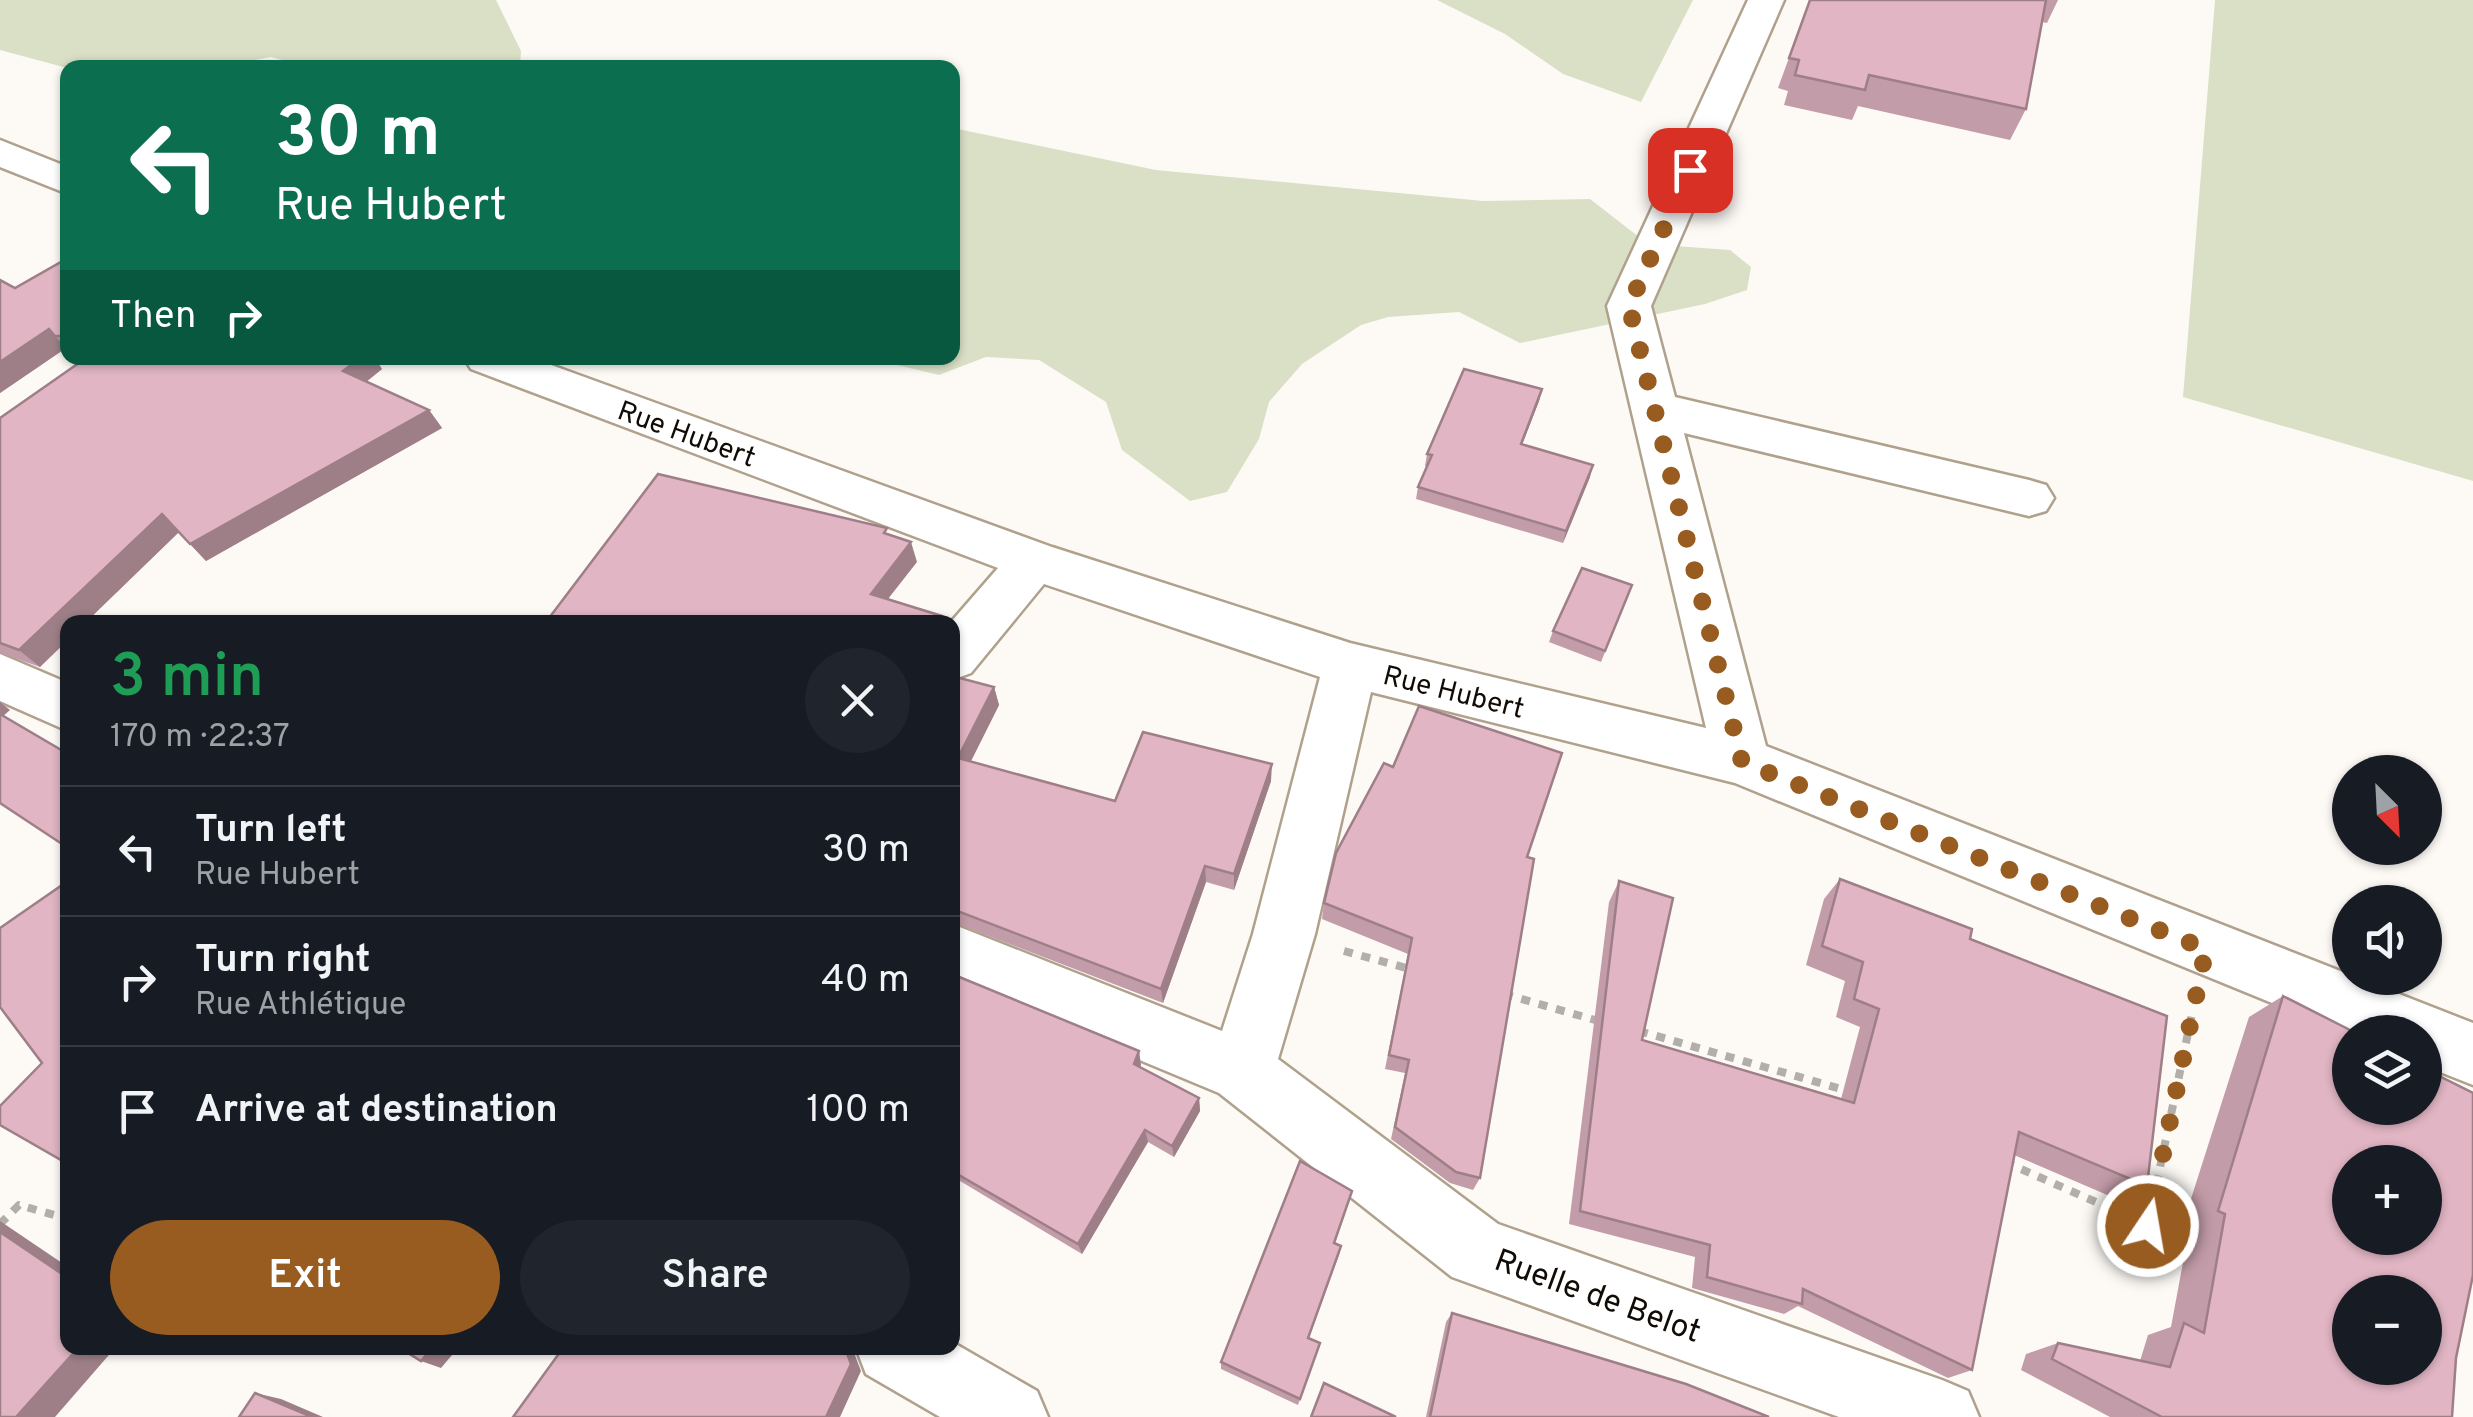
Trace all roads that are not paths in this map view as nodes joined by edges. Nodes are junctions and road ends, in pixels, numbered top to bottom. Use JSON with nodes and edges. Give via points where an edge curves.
{"nodes":[{"id":1,"x":1766,"y":0,"type":"edge"},
{"id":2,"x":0,"y":152,"type":"edge"},
{"id":3,"x":60,"y":178,"type":"edge"},
{"id":4,"x":506,"y":365,"type":"edge"},
{"id":5,"x":1655,"y":409,"type":"junction"},
{"id":6,"x":2029,"y":498,"type":"dead end"},
{"id":7,"x":1034,"y":561,"type":"junction"},
{"id":8,"x":960,"y":649,"type":"edge"},
{"id":9,"x":1350,"y":665,"type":"junction"},
{"id":10,"x":0,"y":676,"type":"edge"},
{"id":11,"x":60,"y":704,"type":"edge"},
{"id":12,"x":1742,"y":762,"type":"junction"},
{"id":13,"x":960,"y":955,"type":"edge"},
{"id":14,"x":2375,"y":1015,"type":"edge"},
{"id":15,"x":2442,"y":1042,"type":"edge"},
{"id":16,"x":2473,"y":1054,"type":"edge"},
{"id":17,"x":1242,"y":1071,"type":"junction"},
{"id":18,"x":904,"y":1355,"type":"edge"},
{"id":19,"x":1011,"y":1417,"type":"edge"},
{"id":20,"x":1942,"y":1417,"type":"edge"}],
"edges":[{"from":1,"to":5,"type":"street","via":[[1629,306]]},
{"from":2,"to":3,"type":"street"},
{"from":4,"to":7,"type":"street","name":"Rue Hubert"},
{"from":5,"to":6,"type":"street"},
{"from":5,"to":12,"type":"street"},
{"from":7,"to":8,"type":"street"},
{"from":7,"to":9,"type":"street","name":"Rue Hubert"},
{"from":9,"to":12,"type":"street","name":"Rue Hubert"},
{"from":9,"to":17,"type":"street","via":[[1284,934]]},
{"from":10,"to":11,"type":"street"},
{"from":12,"to":14,"type":"street","name":"Rue Hubert"},
{"from":13,"to":17,"type":"street","name":"Ruelle de Belot"},
{"from":15,"to":16,"type":"street"},
{"from":17,"to":20,"type":"street","name":"Ruelle de Belot","via":[[1477,1252]]},
{"from":18,"to":19,"type":"street"}]}
